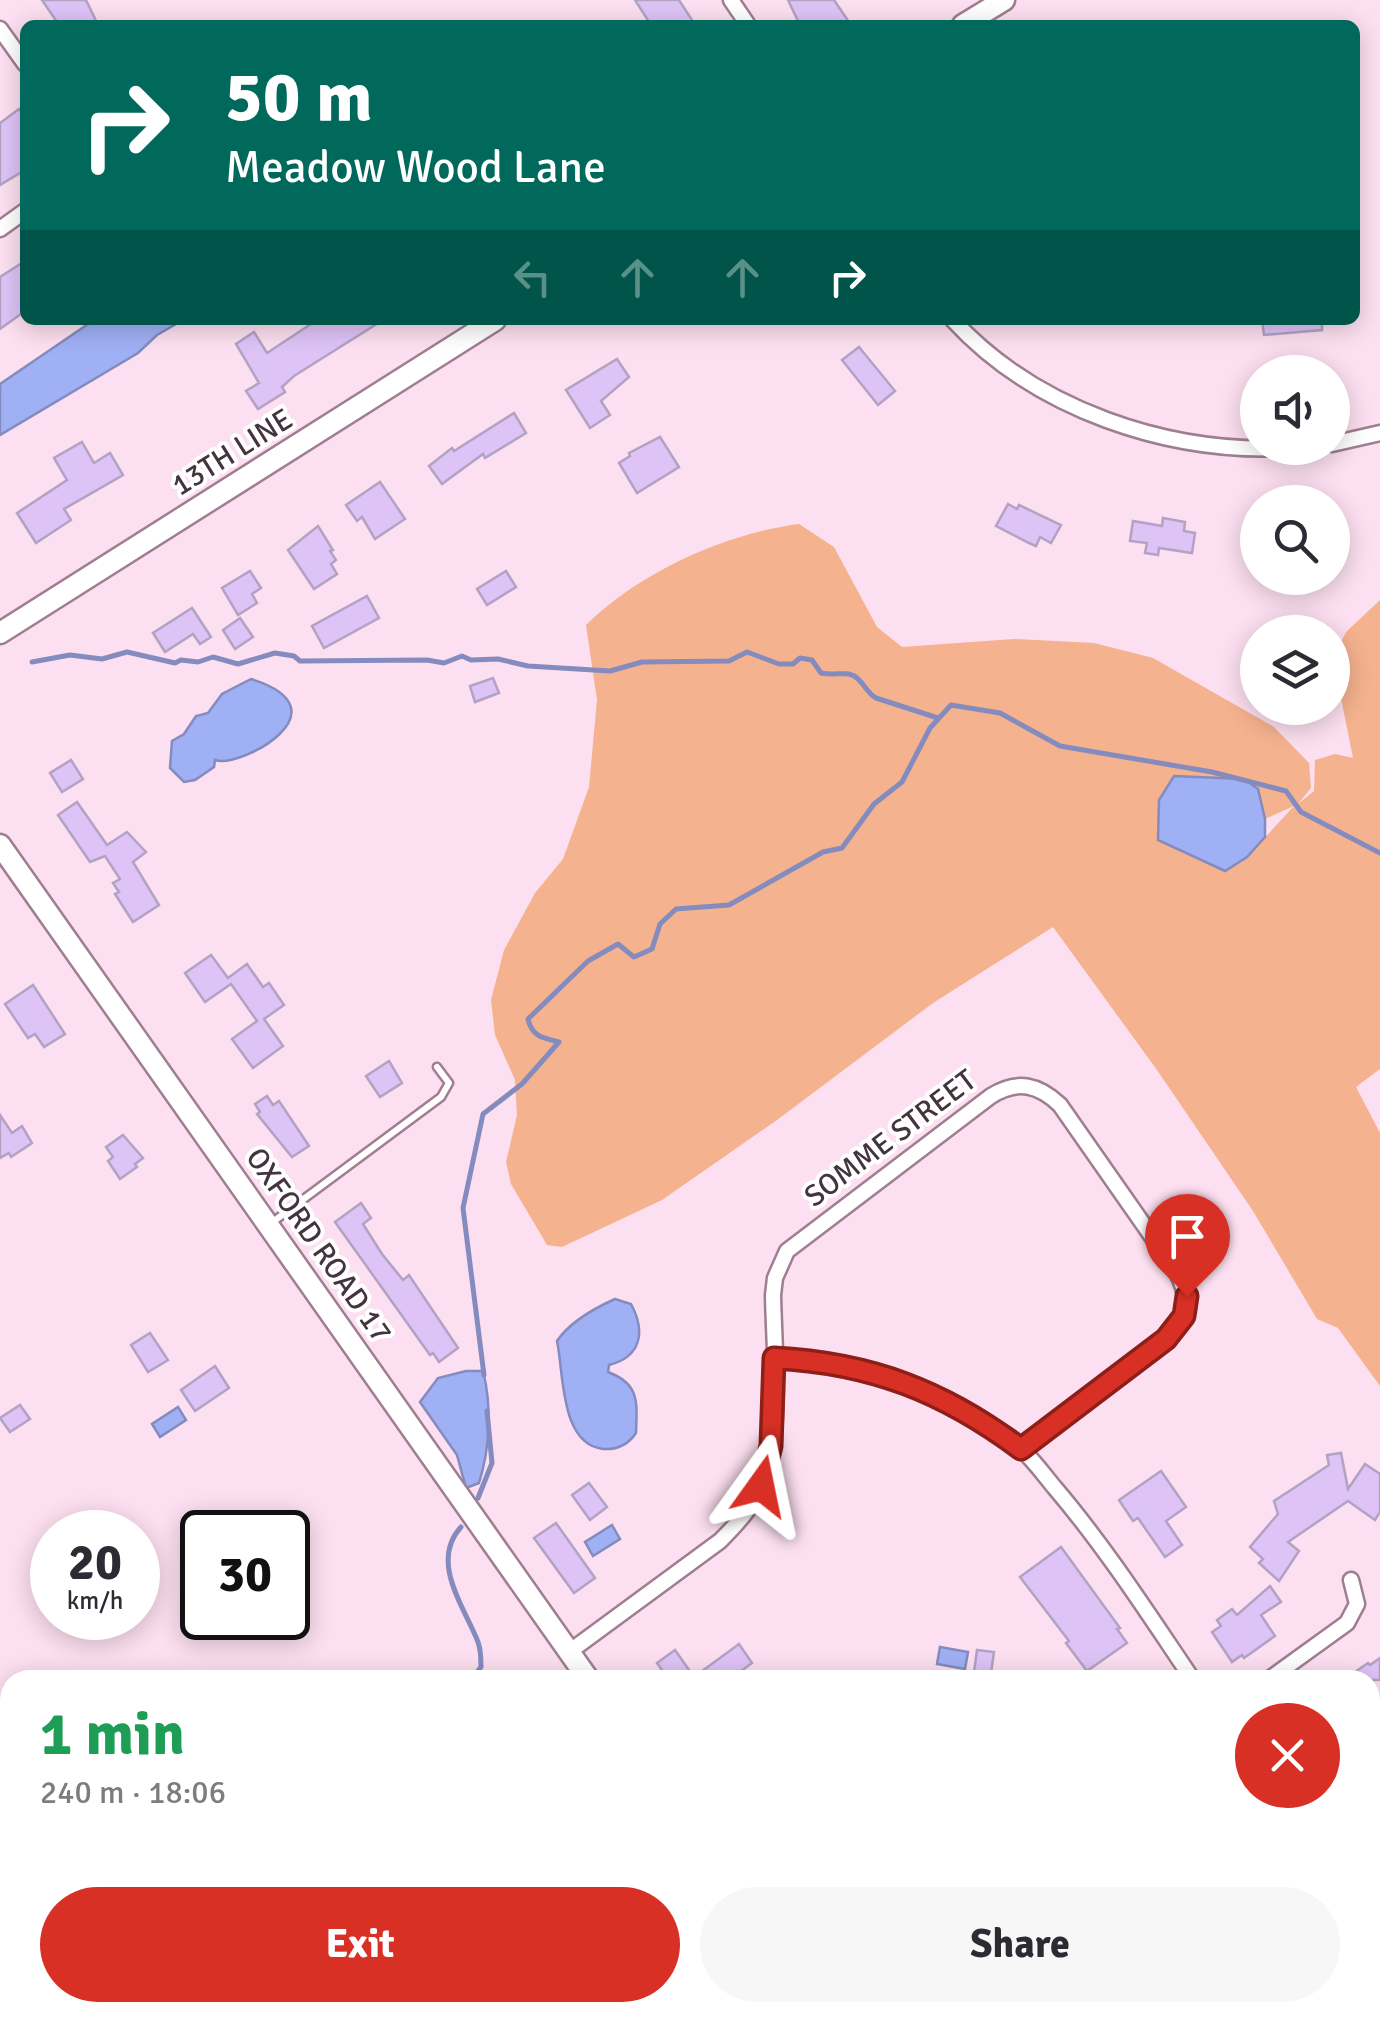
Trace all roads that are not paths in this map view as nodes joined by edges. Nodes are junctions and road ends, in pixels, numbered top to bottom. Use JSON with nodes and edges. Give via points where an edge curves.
{"nodes":[{"id":1,"x":1004,"y":0,"type":"edge"},
{"id":2,"x":971,"y":20,"type":"edge"},
{"id":3,"x":0,"y":29,"type":"edge"},
{"id":4,"x":20,"y":57,"type":"edge"},
{"id":5,"x":488,"y":325,"type":"edge"},
{"id":6,"x":958,"y":325,"type":"edge"},
{"id":7,"x":1380,"y":433,"type":"edge"},
{"id":8,"x":1350,"y":440,"type":"edge"},
{"id":9,"x":1240,"y":448,"type":"edge"},
{"id":10,"x":0,"y":633,"type":"edge"},
{"id":11,"x":0,"y":846,"type":"edge"},
{"id":12,"x":437,"y":1066,"type":"dead end"},
{"id":13,"x":269,"y":1225,"type":"junction"},
{"id":14,"x":774,"y":1358,"type":"junction"},
{"id":15,"x":1021,"y":1449,"type":"junction"},
{"id":16,"x":1351,"y":1580,"type":"dead end"},
{"id":17,"x":569,"y":1652,"type":"junction"},
{"id":18,"x":582,"y":1670,"type":"edge"},
{"id":19,"x":1186,"y":1670,"type":"edge"},
{"id":20,"x":1282,"y":1670,"type":"edge"}],
"edges":[{"from":1,"to":2,"type":"main road"},
{"from":3,"to":4,"type":"street"},
{"from":5,"to":10,"type":"main road","name":"13TH LINE"},
{"from":6,"to":9,"type":"street","via":[[996,360],[1098,416],[1178,442]]},
{"from":7,"to":8,"type":"street"},
{"from":11,"to":13,"type":"main road","name":"OXFORD ROAD 17"},
{"from":12,"to":13,"type":"lane","via":[[449,1083],[441,1098]]},
{"from":13,"to":17,"type":"main road","name":"OXFORD ROAD 17"},
{"from":14,"to":15,"type":"street","via":[[818,1360],[903,1381],[944,1398]]},
{"from":14,"to":15,"type":"street","name":"SOMME STREET","via":[[775,1278],[787,1251],[992,1096],[1031,1086],[1060,1105],[1187,1296],[1184,1316],[1166,1339]]},
{"from":14,"to":17,"type":"street","name":"SOMME STREET","via":[[771,1446],[748,1511],[720,1541]]},
{"from":15,"to":19,"type":"street","via":[[1103,1550]]},
{"from":16,"to":20,"type":"street","via":[[1357,1604],[1347,1622]]},
{"from":17,"to":18,"type":"main road","name":"OXFORD ROAD 17"}]}
